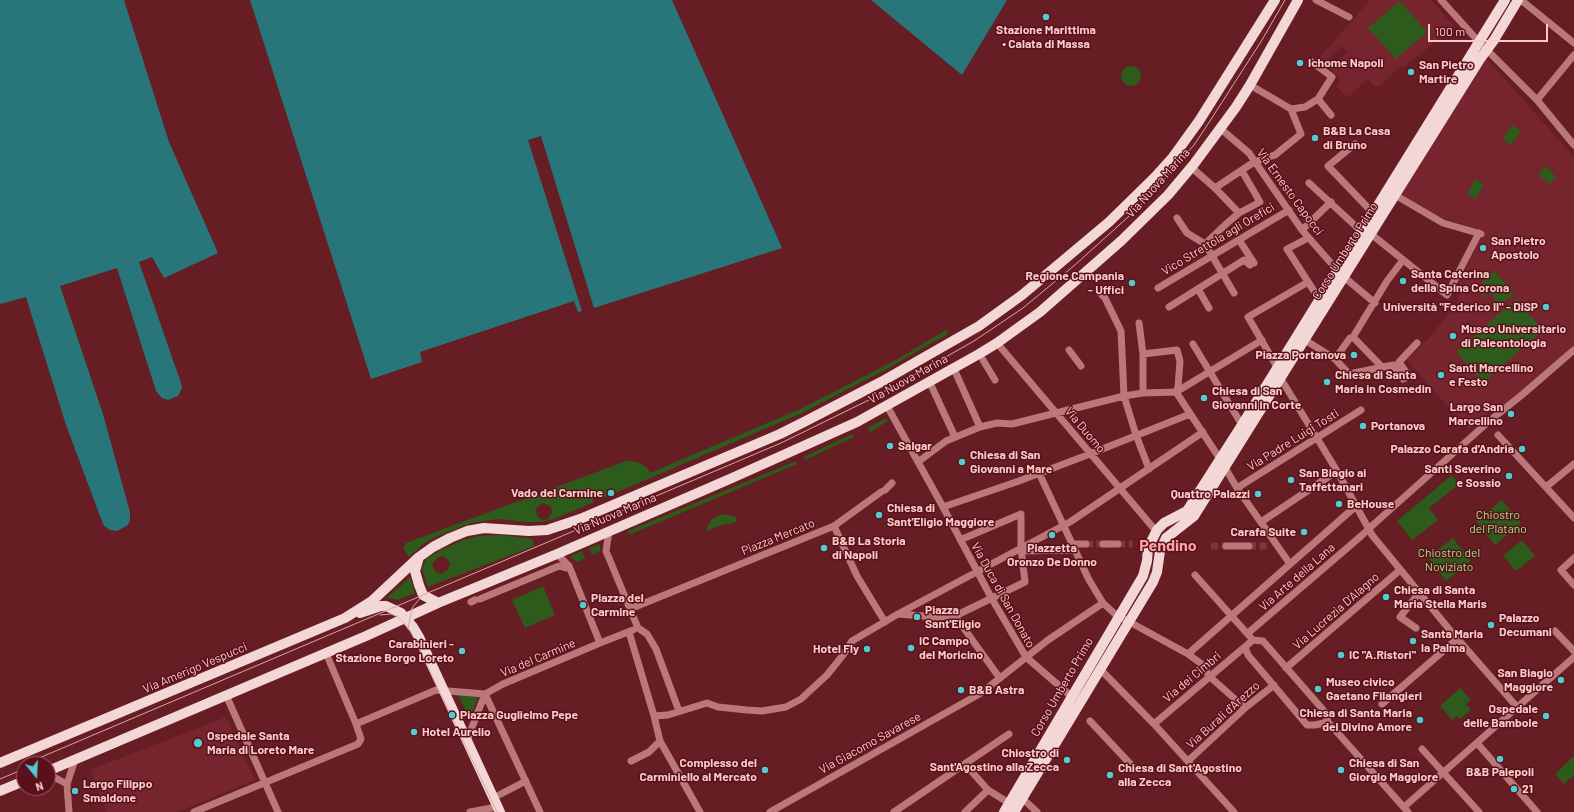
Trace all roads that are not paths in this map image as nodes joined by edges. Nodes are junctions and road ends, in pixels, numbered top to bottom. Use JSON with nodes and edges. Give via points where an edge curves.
{"nodes":[{"id":1,"x":1275,"y":0,"type":"edge"},
{"id":2,"x":1298,"y":0,"type":"edge"},
{"id":3,"x":1316,"y":0,"type":"edge"},
{"id":4,"x":1440,"y":0,"type":"edge"},
{"id":5,"x":1505,"y":0,"type":"edge"},
{"id":6,"x":1520,"y":0,"type":"edge"},
{"id":7,"x":1349,"y":17,"type":"dead end"},
{"id":8,"x":1574,"y":43,"type":"edge"},
{"id":9,"x":1483,"y":47,"type":"junction"},
{"id":10,"x":1574,"y":55,"type":"edge"},
{"id":11,"x":1312,"y":62,"type":"dead end"},
{"id":12,"x":1250,"y":84,"type":"junction"},
{"id":13,"x":1318,"y":98,"type":"junction"},
{"id":14,"x":1537,"y":100,"type":"junction"},
{"id":15,"x":1291,"y":109,"type":"junction"},
{"id":16,"x":1331,"y":115,"type":"dead end"},
{"id":17,"x":1221,"y":129,"type":"junction"},
{"id":18,"x":1355,"y":144,"type":"dead end"},
{"id":19,"x":1574,"y":145,"type":"edge"},
{"id":20,"x":1254,"y":162,"type":"junction"},
{"id":21,"x":1191,"y":167,"type":"junction"},
{"id":22,"x":1242,"y":171,"type":"junction"},
{"id":23,"x":1309,"y":183,"type":"dead end"},
{"id":24,"x":1215,"y":188,"type":"junction"},
{"id":25,"x":1395,"y":195,"type":"junction"},
{"id":26,"x":1331,"y":202,"type":"junction"},
{"id":27,"x":1289,"y":210,"type":"junction"},
{"id":28,"x":1239,"y":213,"type":"junction"},
{"id":29,"x":1373,"y":213,"type":"junction"},
{"id":30,"x":1177,"y":218,"type":"dead end"},
{"id":31,"x":1302,"y":230,"type":"junction"},
{"id":32,"x":1366,"y":233,"type":"junction"},
{"id":33,"x":1308,"y":238,"type":"junction"},
{"id":34,"x":1239,"y":240,"type":"junction"},
{"id":35,"x":1205,"y":244,"type":"junction"},
{"id":36,"x":1212,"y":255,"type":"junction"},
{"id":37,"x":1404,"y":260,"type":"junction"},
{"id":38,"x":1223,"y":274,"type":"junction"},
{"id":39,"x":1341,"y":274,"type":"junction"},
{"id":40,"x":1308,"y":282,"type":"junction"},
{"id":41,"x":1158,"y":288,"type":"dead end"},
{"id":42,"x":1198,"y":289,"type":"junction"},
{"id":43,"x":1099,"y":292,"type":"dead end"},
{"id":44,"x":1234,"y":293,"type":"dead end"},
{"id":45,"x":1319,"y":299,"type":"junction"},
{"id":46,"x":1375,"y":303,"type":"junction"},
{"id":47,"x":1169,"y":307,"type":"dead end"},
{"id":48,"x":1209,"y":308,"type":"dead end"},
{"id":49,"x":1139,"y":323,"type":"dead end"},
{"id":50,"x":1353,"y":337,"type":"junction"},
{"id":51,"x":1262,"y":340,"type":"junction"},
{"id":52,"x":1305,"y":340,"type":"junction"},
{"id":53,"x":997,"y":343,"type":"junction"},
{"id":54,"x":1417,"y":343,"type":"dead end"},
{"id":55,"x":1193,"y":344,"type":"dead end"},
{"id":56,"x":1069,"y":350,"type":"dead end"},
{"id":57,"x":1574,"y":350,"type":"edge"},
{"id":58,"x":1143,"y":354,"type":"junction"},
{"id":59,"x":1335,"y":359,"type":"junction"},
{"id":60,"x":982,"y":360,"type":"dead end"},
{"id":61,"x":1081,"y":366,"type":"dead end"},
{"id":62,"x":1277,"y":367,"type":"junction"},
{"id":63,"x":1382,"y":368,"type":"junction"},
{"id":64,"x":954,"y":369,"type":"junction"},
{"id":65,"x":1210,"y":371,"type":"junction"},
{"id":66,"x":1281,"y":379,"type":"junction"},
{"id":67,"x":995,"y":380,"type":"dead end"},
{"id":68,"x":930,"y":383,"type":"junction"},
{"id":69,"x":1176,"y":392,"type":"junction"},
{"id":70,"x":1143,"y":393,"type":"junction"},
{"id":71,"x":1124,"y":396,"type":"junction"},
{"id":72,"x":887,"y":406,"type":"junction"},
{"id":73,"x":1361,"y":410,"type":"dead end"},
{"id":74,"x":1056,"y":413,"type":"junction"},
{"id":75,"x":1190,"y":414,"type":"junction"},
{"id":76,"x":1242,"y":425,"type":"junction"},
{"id":77,"x":980,"y":428,"type":"junction"},
{"id":78,"x":1203,"y":432,"type":"junction"},
{"id":79,"x":1136,"y":435,"type":"junction"},
{"id":80,"x":1498,"y":435,"type":"dead end"},
{"id":81,"x":955,"y":436,"type":"junction"},
{"id":82,"x":1316,"y":438,"type":"junction"},
{"id":83,"x":1090,"y":454,"type":"junction"},
{"id":84,"x":1220,"y":458,"type":"junction"},
{"id":85,"x":918,"y":462,"type":"junction"},
{"id":86,"x":1574,"y":464,"type":"edge"},
{"id":87,"x":1225,"y":468,"type":"junction"},
{"id":88,"x":1149,"y":469,"type":"junction"},
{"id":89,"x":1337,"y":471,"type":"junction"},
{"id":90,"x":1039,"y":474,"type":"junction"},
{"id":91,"x":892,"y":483,"type":"dead end"},
{"id":92,"x":1546,"y":487,"type":"junction"},
{"id":93,"x":1120,"y":488,"type":"junction"},
{"id":94,"x":1237,"y":488,"type":"junction"},
{"id":95,"x":1356,"y":506,"type":"junction"},
{"id":96,"x":943,"y":507,"type":"junction"},
{"id":97,"x":1190,"y":513,"type":"junction"},
{"id":98,"x":1574,"y":518,"type":"edge"},
{"id":99,"x":1261,"y":522,"type":"junction"},
{"id":100,"x":834,"y":526,"type":"junction"},
{"id":101,"x":1064,"y":526,"type":"junction"},
{"id":102,"x":609,"y":531,"type":"junction"},
{"id":103,"x":1156,"y":531,"type":"junction"},
{"id":104,"x":960,"y":540,"type":"junction"},
{"id":105,"x":1086,"y":544,"type":"tunnel mouth"},
{"id":106,"x":1103,"y":544,"type":"tunnel mouth"},
{"id":107,"x":1118,"y":544,"type":"tunnel mouth"},
{"id":108,"x":1226,"y":546,"type":"tunnel mouth"},
{"id":109,"x":1249,"y":546,"type":"tunnel mouth"},
{"id":110,"x":1021,"y":549,"type":"junction"},
{"id":111,"x":1075,"y":549,"type":"junction"},
{"id":112,"x":558,"y":554,"type":"junction"},
{"id":113,"x":419,"y":557,"type":"junction"},
{"id":114,"x":1574,"y":558,"type":"edge"},
{"id":115,"x":1290,"y":564,"type":"junction"},
{"id":116,"x":566,"y":568,"type":"dead end"},
{"id":117,"x":1400,"y":570,"type":"junction"},
{"id":118,"x":977,"y":573,"type":"junction"},
{"id":119,"x":1195,"y":575,"type":"dead end"},
{"id":120,"x":391,"y":582,"type":"joint"},
{"id":121,"x":1574,"y":585,"type":"edge"},
{"id":122,"x":1419,"y":593,"type":"junction"},
{"id":123,"x":992,"y":599,"type":"junction"},
{"id":124,"x":475,"y":600,"type":"dead end"},
{"id":125,"x":438,"y":603,"type":"junction"},
{"id":126,"x":1103,"y":603,"type":"junction"},
{"id":127,"x":427,"y":608,"type":"junction"},
{"id":128,"x":630,"y":610,"type":"junction"},
{"id":129,"x":898,"y":614,"type":"junction"},
{"id":130,"x":1232,"y":615,"type":"junction"},
{"id":131,"x":955,"y":616,"type":"junction"},
{"id":132,"x":1119,"y":617,"type":"junction"},
{"id":133,"x":345,"y":618,"type":"junction"},
{"id":134,"x":407,"y":618,"type":"junction"},
{"id":135,"x":885,"y":622,"type":"junction"},
{"id":136,"x":1129,"y":622,"type":"junction"},
{"id":137,"x":638,"y":628,"type":"junction"},
{"id":138,"x":1416,"y":628,"type":"dead end"},
{"id":139,"x":1555,"y":631,"type":"dead end"},
{"id":140,"x":629,"y":632,"type":"junction"},
{"id":141,"x":1248,"y":633,"type":"junction"},
{"id":142,"x":419,"y":637,"type":"junction"},
{"id":143,"x":1457,"y":639,"type":"junction"},
{"id":144,"x":1253,"y":640,"type":"junction"},
{"id":145,"x":600,"y":643,"type":"junction"},
{"id":146,"x":1245,"y":647,"type":"junction"},
{"id":147,"x":1574,"y":651,"type":"edge"},
{"id":148,"x":326,"y":653,"type":"junction"},
{"id":149,"x":1188,"y":654,"type":"junction"},
{"id":150,"x":1026,"y":657,"type":"junction"},
{"id":151,"x":1574,"y":657,"type":"edge"},
{"id":152,"x":1286,"y":668,"type":"junction"},
{"id":153,"x":1100,"y":669,"type":"junction"},
{"id":154,"x":1209,"y":676,"type":"junction"},
{"id":155,"x":999,"y":677,"type":"junction"},
{"id":156,"x":1274,"y":685,"type":"junction"},
{"id":157,"x":443,"y":691,"type":"junction"},
{"id":158,"x":485,"y":694,"type":"junction"},
{"id":159,"x":226,"y":695,"type":"junction"},
{"id":160,"x":1071,"y":696,"type":"junction"},
{"id":161,"x":1382,"y":704,"type":"dead end"},
{"id":162,"x":1517,"y":707,"type":"junction"},
{"id":163,"x":1245,"y":708,"type":"junction"},
{"id":164,"x":680,"y":711,"type":"junction"},
{"id":165,"x":654,"y":716,"type":"junction"},
{"id":166,"x":1090,"y":721,"type":"dead end"},
{"id":167,"x":1328,"y":722,"type":"junction"},
{"id":168,"x":356,"y":724,"type":"junction"},
{"id":169,"x":1154,"y":724,"type":"junction"},
{"id":170,"x":1009,"y":734,"type":"dead end"},
{"id":171,"x":467,"y":740,"type":"junction"},
{"id":172,"x":660,"y":741,"type":"junction"},
{"id":173,"x":1477,"y":743,"type":"junction"},
{"id":174,"x":1422,"y":749,"type":"dead end"},
{"id":175,"x":75,"y":760,"type":"junction"},
{"id":176,"x":631,"y":761,"type":"dead end"},
{"id":177,"x":1188,"y":761,"type":"junction"},
{"id":178,"x":0,"y":763,"type":"edge"},
{"id":179,"x":966,"y":764,"type":"junction"},
{"id":180,"x":56,"y":769,"type":"edge"},
{"id":181,"x":1136,"y":769,"type":"dead end"},
{"id":182,"x":1444,"y":773,"type":"junction"},
{"id":183,"x":56,"y":778,"type":"edge"},
{"id":184,"x":526,"y":781,"type":"junction"},
{"id":185,"x":265,"y":782,"type":"junction"},
{"id":186,"x":16,"y":784,"type":"edge"},
{"id":187,"x":67,"y":784,"type":"junction"},
{"id":188,"x":988,"y":790,"type":"junction"},
{"id":189,"x":0,"y":791,"type":"edge"},
{"id":190,"x":1022,"y":798,"type":"junction"},
{"id":191,"x":496,"y":806,"type":"edge"},
{"id":192,"x":1009,"y":809,"type":"edge"},
{"id":193,"x":1406,"y":810,"type":"edge"},
{"id":194,"x":69,"y":812,"type":"edge"},
{"id":195,"x":194,"y":812,"type":"edge"},
{"id":196,"x":278,"y":812,"type":"edge"},
{"id":197,"x":470,"y":812,"type":"edge"},
{"id":198,"x":540,"y":812,"type":"edge"},
{"id":199,"x":700,"y":812,"type":"edge"},
{"id":200,"x":770,"y":812,"type":"edge"},
{"id":201,"x":894,"y":812,"type":"edge"},
{"id":202,"x":966,"y":812,"type":"edge"},
{"id":203,"x":1037,"y":812,"type":"edge"},
{"id":204,"x":1234,"y":812,"type":"edge"},
{"id":205,"x":1478,"y":812,"type":"edge"},
{"id":206,"x":1537,"y":812,"type":"edge"}],
"edges":[{"from":1,"to":113,"type":"main road","name":"Via Nuova Marina","via":[[1195,127],[1156,177],[1110,222],[1022,295],[979,326],[881,382],[798,425],[580,519],[547,530],[484,528],[467,531],[433,547]]},
{"from":2,"to":12,"type":"main road","name":"Via Nuova Marina"},
{"from":3,"to":7,"type":"street"},
{"from":4,"to":9,"type":"street"},
{"from":5,"to":9,"type":"main road","name":"Corso Umberto Primo"},
{"from":6,"to":8,"type":"street"},
{"from":6,"to":9,"type":"main road","name":"Corso Umberto Primo"},
{"from":9,"to":14,"type":"street"},
{"from":9,"to":25,"type":"main road","name":"Corso Umberto Primo","via":[[1477,63]]},
{"from":9,"to":29,"type":"main road","name":"Corso Umberto Primo"},
{"from":10,"to":14,"type":"street"},
{"from":11,"to":13,"type":"street","via":[[1332,77]]},
{"from":12,"to":15,"type":"street"},
{"from":12,"to":17,"type":"main road","name":"Via Nuova Marina"},
{"from":13,"to":15,"type":"street","via":[[1305,107]]},
{"from":13,"to":16,"type":"street"},
{"from":14,"to":19,"type":"street"},
{"from":15,"to":20,"type":"street","via":[[1301,134],[1275,155]]},
{"from":17,"to":20,"type":"street","name":"Via Ernesto Capocci","via":[[1249,153]]},
{"from":17,"to":21,"type":"main road","name":"Via Nuova Marina"},
{"from":18,"to":29,"type":"street","via":[[1328,166]]},
{"from":20,"to":22,"type":"street"},
{"from":20,"to":27,"type":"street","name":"Via Ernesto Capocci"},
{"from":21,"to":24,"type":"street"},
{"from":21,"to":53,"type":"main road","name":"Via Nuova Marina","via":[[1168,195],[1104,256],[1040,312]]},
{"from":22,"to":24,"type":"street"},
{"from":22,"to":28,"type":"street","via":[[1260,202]]},
{"from":23,"to":26,"type":"street"},
{"from":24,"to":28,"type":"street"},
{"from":25,"to":32,"type":"main road","name":"Corso Umberto Primo"},
{"from":25,"to":37,"type":"street","via":[[1443,223],[1480,234],[1448,295]]},
{"from":26,"to":31,"type":"street"},
{"from":26,"to":32,"type":"street"},
{"from":27,"to":31,"type":"street","name":"Via Ernesto Capocci"},
{"from":27,"to":34,"type":"street","name":"Vico Strettola agli Orefici"},
{"from":28,"to":35,"type":"street"},
{"from":29,"to":32,"type":"main road","name":"Corso Umberto Primo"},
{"from":30,"to":35,"type":"street","via":[[1187,232]]},
{"from":31,"to":33,"type":"street","name":"Via Ernesto Capocci"},
{"from":32,"to":37,"type":"street"},
{"from":32,"to":39,"type":"main road","name":"Corso Umberto Primo"},
{"from":33,"to":39,"type":"street","name":"Via Ernesto Capocci"},
{"from":33,"to":40,"type":"street","via":[[1287,249]]},
{"from":34,"to":36,"type":"street","name":"Vico Strettola agli Orefici"},
{"from":34,"to":38,"type":"street","via":[[1252,264],[1244,260]]},
{"from":35,"to":36,"type":"street"},
{"from":36,"to":38,"type":"street"},
{"from":36,"to":41,"type":"street","name":"Vico Strettola agli Orefici"},
{"from":37,"to":46,"type":"street","via":[[1387,281]]},
{"from":38,"to":42,"type":"street"},
{"from":38,"to":44,"type":"street"},
{"from":39,"to":45,"type":"main road","name":"Corso Umberto Primo"},
{"from":39,"to":46,"type":"street","name":"Via Ernesto Capocci"},
{"from":39,"to":52,"type":"main road","name":"Corso Umberto Primo"},
{"from":40,"to":45,"type":"street"},
{"from":40,"to":51,"type":"street","via":[[1248,317]]},
{"from":42,"to":47,"type":"street"},
{"from":42,"to":48,"type":"street"},
{"from":43,"to":71,"type":"street","via":[[1105,298],[1121,331]]},
{"from":45,"to":62,"type":"main road","name":"Corso Umberto Primo"},
{"from":46,"to":50,"type":"street"},
{"from":49,"to":58,"type":"street"},
{"from":50,"to":59,"type":"street"},
{"from":50,"to":63,"type":"street"},
{"from":51,"to":62,"type":"street"},
{"from":51,"to":65,"type":"street"},
{"from":52,"to":59,"type":"street"},
{"from":52,"to":66,"type":"main road","name":"Corso Umberto Primo"},
{"from":53,"to":64,"type":"main road","name":"Via Nuova Marina"},
{"from":53,"to":74,"type":"street","name":"Via Duomo"},
{"from":54,"to":63,"type":"street","via":[[1399,362],[1406,372],[1405,379],[1401,378],[1393,365]]},
{"from":55,"to":65,"type":"street"},
{"from":56,"to":61,"type":"street"},
{"from":57,"to":141,"type":"street","name":"Via Arte della Lana","bridge":true},
{"from":58,"to":69,"type":"street","via":[[1177,350],[1180,361]]},
{"from":58,"to":70,"type":"street"},
{"from":59,"to":63,"type":"street","via":[[1349,374]]},
{"from":60,"to":67,"type":"street"},
{"from":62,"to":76,"type":"main road","name":"Corso Umberto Primo"},
{"from":64,"to":68,"type":"main road","name":"Via Nuova Marina"},
{"from":64,"to":77,"type":"street"},
{"from":65,"to":69,"type":"street"},
{"from":65,"to":76,"type":"street"},
{"from":66,"to":82,"type":"street"},
{"from":66,"to":87,"type":"main road","name":"Corso Umberto Primo"},
{"from":68,"to":72,"type":"main road","name":"Via Nuova Marina"},
{"from":68,"to":81,"type":"street"},
{"from":69,"to":70,"type":"street"},
{"from":69,"to":75,"type":"street"},
{"from":70,"to":71,"type":"street"},
{"from":71,"to":74,"type":"street"},
{"from":71,"to":79,"type":"street"},
{"from":72,"to":85,"type":"street","name":"Via Duca di San Donato"},
{"from":72,"to":102,"type":"main road","name":"Via Nuova Marina","via":[[857,422]]},
{"from":73,"to":82,"type":"street","name":"Via Padre Luigi Tosti"},
{"from":74,"to":77,"type":"street","via":[[1012,424],[997,423]]},
{"from":74,"to":83,"type":"street","name":"Via Duomo"},
{"from":75,"to":78,"type":"street"},
{"from":75,"to":79,"type":"street"},
{"from":76,"to":84,"type":"main road","name":"Corso Umberto Primo"},
{"from":77,"to":81,"type":"street"},
{"from":78,"to":84,"type":"street"},
{"from":78,"to":88,"type":"street"},
{"from":79,"to":83,"type":"street"},
{"from":79,"to":88,"type":"street"},
{"from":80,"to":92,"type":"street"},
{"from":81,"to":85,"type":"street"},
{"from":82,"to":89,"type":"street"},
{"from":82,"to":94,"type":"street","name":"Via Padre Luigi Tosti"},
{"from":83,"to":90,"type":"street"},
{"from":83,"to":93,"type":"street","name":"Via Duomo"},
{"from":84,"to":87,"type":"street"},
{"from":84,"to":97,"type":"main road","name":"Corso Umberto Primo"},
{"from":85,"to":96,"type":"street","name":"Via Duca di San Donato"},
{"from":86,"to":92,"type":"street"},
{"from":87,"to":94,"type":"street"},
{"from":87,"to":97,"type":"main road","name":"Corso Umberto Primo"},
{"from":88,"to":93,"type":"street"},
{"from":89,"to":95,"type":"street"},
{"from":89,"to":99,"type":"street"},
{"from":90,"to":96,"type":"street"},
{"from":90,"to":101,"type":"street"},
{"from":91,"to":100,"type":"street"},
{"from":92,"to":98,"type":"street"},
{"from":93,"to":101,"type":"street"},
{"from":93,"to":103,"type":"street","name":"Via Duomo"},
{"from":94,"to":99,"type":"street"},
{"from":95,"to":115,"type":"street"},
{"from":95,"to":117,"type":"street","via":[[1372,535]]},
{"from":96,"to":104,"type":"street","name":"Via Duca di San Donato"},
{"from":97,"to":103,"type":"main road","via":[[1164,523]]},
{"from":97,"to":136,"type":"main road","name":"Corso Umberto Primo","via":[[1166,538],[1160,551],[1153,582]]},
{"from":99,"to":115,"type":"street"},
{"from":100,"to":128,"type":"street","name":"Piazza Mercato"},
{"from":100,"to":135,"type":"street","name":"Piazza Mercato","via":[[857,576]]},
{"from":101,"to":110,"type":"street"},
{"from":101,"to":111,"type":"street"},
{"from":102,"to":112,"type":"main road","name":"Via Nuova Marina"},
{"from":102,"to":128,"type":"street","via":[[606,551]]},
{"from":103,"to":132,"type":"main road","name":"Corso Umberto Primo","via":[[1148,548],[1143,576]]},
{"from":104,"to":110,"type":"street","via":[[1022,514]]},
{"from":104,"to":118,"type":"street","name":"Via Duca di San Donato"},
{"from":105,"to":111,"type":"street"},
{"from":106,"to":107,"type":"street"},
{"from":108,"to":109,"type":"street"},
{"from":110,"to":111,"type":"street"},
{"from":110,"to":118,"type":"street"},
{"from":110,"to":123,"type":"street","via":[[1025,582]]},
{"from":111,"to":126,"type":"street"},
{"from":112,"to":125,"type":"main road","name":"Via Nuova Marina"},
{"from":112,"to":145,"type":"street","via":[[569,566]]},
{"from":113,"to":120,"type":"main road","name":"Via Nuova Marina"},
{"from":113,"to":125,"type":"main road","via":[[415,571],[423,595]]},
{"from":114,"to":121,"type":"street","via":[[1560,570]]},
{"from":115,"to":130,"type":"street"},
{"from":116,"to":124,"type":"street","via":[[559,566]]},
{"from":117,"to":122,"type":"street"},
{"from":117,"to":152,"type":"street","name":"Via Lucrezia D'Alagno"},
{"from":118,"to":123,"type":"street","name":"Via Duca di San Donato"},
{"from":118,"to":129,"type":"street"},
{"from":119,"to":130,"type":"street"},
{"from":120,"to":133,"type":"main road","name":"Via Amerigo Vespucci","via":[[368,604]]},
{"from":122,"to":138,"type":"street","via":[[1400,617]]},
{"from":122,"to":143,"type":"street"},
{"from":123,"to":131,"type":"street"},
{"from":123,"to":150,"type":"street","name":"Via Duca di San Donato"},
{"from":125,"to":127,"type":"main road","name":"Via Nuova Marina"},
{"from":126,"to":132,"type":"street"},
{"from":126,"to":150,"type":"street","name":"Via Giacomo Savarese"},
{"from":127,"to":134,"type":"main road","name":"Via Nuova Marina"},
{"from":127,"to":142,"type":"main road","via":[[418,621]]},
{"from":128,"to":137,"type":"street"},
{"from":129,"to":131,"type":"street"},
{"from":129,"to":135,"type":"street"},
{"from":130,"to":141,"type":"street"},
{"from":130,"to":149,"type":"street"},
{"from":131,"to":155,"type":"street"},
{"from":132,"to":136,"type":"street"},
{"from":132,"to":160,"type":"main road","name":"Corso Umberto Primo"},
{"from":133,"to":134,"type":"main road","via":[[386,606],[398,610]]},
{"from":133,"to":178,"type":"main road","name":"Via Amerigo Vespucci"},
{"from":134,"to":142,"type":"main road"},
{"from":134,"to":148,"type":"main road"},
{"from":135,"to":164,"type":"street","via":[[852,641],[827,675],[801,699],[786,707],[762,711],[718,707],[707,703]]},
{"from":136,"to":149,"type":"street"},
{"from":136,"to":153,"type":"main road","name":"Corso Umberto Primo"},
{"from":137,"to":140,"type":"street"},
{"from":137,"to":164,"type":"street","via":[[647,634],[656,649]]},
{"from":139,"to":147,"type":"street"},
{"from":140,"to":145,"type":"street"},
{"from":140,"to":165,"type":"street"},
{"from":141,"to":144,"type":"street"},
{"from":142,"to":157,"type":"main road"},
{"from":143,"to":161,"type":"street"},
{"from":143,"to":162,"type":"street"},
{"from":144,"to":146,"type":"street"},
{"from":144,"to":152,"type":"street","via":[[1263,641]]},
{"from":145,"to":158,"type":"street","name":"Via del Carmine"},
{"from":146,"to":154,"type":"street","name":"Via dei Cimbri"},
{"from":146,"to":156,"type":"street","via":[[1248,655]]},
{"from":148,"to":159,"type":"main road"},
{"from":148,"to":168,"type":"street"},
{"from":149,"to":154,"type":"street","via":[[1203,665]]},
{"from":150,"to":155,"type":"street","name":"Via Giacomo Savarese"},
{"from":150,"to":160,"type":"street","name":"Via Duca di San Donato"},
{"from":151,"to":162,"type":"street"},
{"from":152,"to":167,"type":"street","via":[[1325,712]]},
{"from":153,"to":169,"type":"street"},
{"from":153,"to":190,"type":"main road","name":"Corso Umberto Primo"},
{"from":154,"to":163,"type":"street"},
{"from":154,"to":169,"type":"street","name":"Via dei Cimbri"},
{"from":155,"to":200,"type":"street","name":"Via Giacomo Savarese","via":[[981,693]]},
{"from":156,"to":163,"type":"street","name":"Via Burali d'Arezzo"},
{"from":156,"to":167,"type":"street","via":[[1307,724]]},
{"from":157,"to":158,"type":"street"},
{"from":157,"to":168,"type":"street","via":[[436,690],[417,697]]},
{"from":157,"to":171,"type":"main road"},
{"from":158,"to":171,"type":"street"},
{"from":158,"to":184,"type":"street"},
{"from":159,"to":175,"type":"main road"},
{"from":159,"to":185,"type":"street"},
{"from":160,"to":192,"type":"main road","name":"Corso Umberto Primo"},
{"from":162,"to":173,"type":"street"},
{"from":163,"to":177,"type":"street","name":"Via Burali d'Arezzo"},
{"from":164,"to":165,"type":"street"},
{"from":165,"to":172,"type":"street"},
{"from":166,"to":181,"type":"street"},
{"from":167,"to":193,"type":"street"},
{"from":168,"to":185,"type":"street","via":[[361,739],[358,744]]},
{"from":169,"to":177,"type":"street"},
{"from":170,"to":179,"type":"street"},
{"from":171,"to":191,"type":"main road"},
{"from":172,"to":176,"type":"street","via":[[649,752]]},
{"from":172,"to":199,"type":"street"},
{"from":173,"to":182,"type":"street"},
{"from":173,"to":206,"type":"street"},
{"from":174,"to":182,"type":"street"},
{"from":175,"to":180,"type":"main road"},
{"from":175,"to":187,"type":"street"},
{"from":177,"to":204,"type":"street"},
{"from":179,"to":188,"type":"street"},
{"from":179,"to":201,"type":"street"},
{"from":182,"to":193,"type":"street"},
{"from":182,"to":205,"type":"street"},
{"from":183,"to":187,"type":"street"},
{"from":184,"to":191,"type":"street"},
{"from":184,"to":198,"type":"street"},
{"from":185,"to":195,"type":"street"},
{"from":185,"to":196,"type":"street"},
{"from":186,"to":189,"type":"main road"},
{"from":187,"to":194,"type":"street"},
{"from":188,"to":192,"type":"street"},
{"from":188,"to":202,"type":"street"},
{"from":190,"to":192,"type":"main road","name":"Corso Umberto Primo"},
{"from":190,"to":203,"type":"street"},
{"from":191,"to":197,"type":"street"}]}
